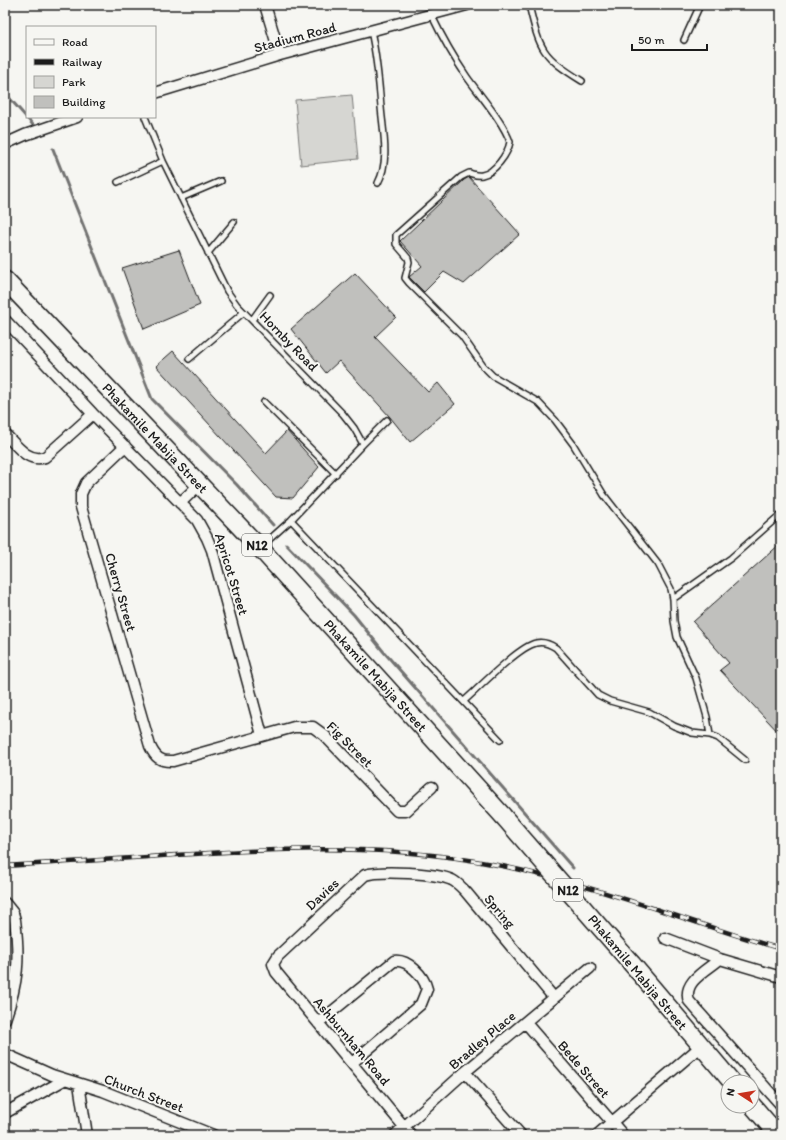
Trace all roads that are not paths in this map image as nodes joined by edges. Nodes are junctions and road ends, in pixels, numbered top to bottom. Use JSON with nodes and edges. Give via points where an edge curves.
{"nodes":[{"id":1,"x":265,"y":5,"type":"edge"},
{"id":2,"x":466,"y":5,"type":"edge"},
{"id":3,"x":530,"y":5,"type":"edge"},
{"id":4,"x":700,"y":5,"type":"edge"},
{"id":5,"x":432,"y":16,"type":"junction"},
{"id":6,"x":372,"y":31,"type":"junction"},
{"id":7,"x":684,"y":40,"type":"dead end"},
{"id":8,"x":280,"y":55,"type":"junction"},
{"id":9,"x":582,"y":81,"type":"dead end"},
{"id":10,"x":156,"y":93,"type":"edge"},
{"id":11,"x":74,"y":118,"type":"edge"},
{"id":12,"x":145,"y":118,"type":"edge"},
{"id":13,"x":5,"y":144,"type":"edge"},
{"id":14,"x":163,"y":161,"type":"junction"},
{"id":15,"x":221,"y":181,"type":"dead end"},
{"id":16,"x":118,"y":182,"type":"dead end"},
{"id":17,"x":378,"y":183,"type":"dead end"},
{"id":18,"x":181,"y":198,"type":"junction"},
{"id":19,"x":234,"y":222,"type":"dead end"},
{"id":20,"x":208,"y":253,"type":"junction"},
{"id":21,"x":5,"y":280,"type":"edge"},
{"id":22,"x":270,"y":295,"type":"dead end"},
{"id":23,"x":244,"y":312,"type":"junction"},
{"id":24,"x":5,"y":320,"type":"edge"},
{"id":25,"x":252,"y":320,"type":"junction"},
{"id":26,"x":189,"y":359,"type":"dead end"},
{"id":27,"x":264,"y":402,"type":"dead end"},
{"id":28,"x":93,"y":414,"type":"junction"},
{"id":29,"x":387,"y":420,"type":"dead end"},
{"id":30,"x":5,"y":434,"type":"edge"},
{"id":31,"x":362,"y":444,"type":"junction"},
{"id":32,"x":124,"y":446,"type":"junction"},
{"id":33,"x":336,"y":474,"type":"junction"},
{"id":34,"x":199,"y":485,"type":"junction"},
{"id":35,"x":180,"y":503,"type":"junction"},
{"id":36,"x":781,"y":514,"type":"edge"},
{"id":37,"x":291,"y":520,"type":"junction"},
{"id":38,"x":260,"y":548,"type":"junction"},
{"id":39,"x":673,"y":599,"type":"junction"},
{"id":40,"x":464,"y":701,"type":"junction"},
{"id":41,"x":710,"y":735,"type":"junction"},
{"id":42,"x":262,"y":736,"type":"junction"},
{"id":43,"x":500,"y":740,"type":"dead end"},
{"id":44,"x":158,"y":759,"type":"joint"},
{"id":45,"x":745,"y":760,"type":"dead end"},
{"id":46,"x":432,"y":787,"type":"dead end"},
{"id":47,"x":406,"y":874,"type":"joint"},
{"id":48,"x":5,"y":903,"type":"edge"},
{"id":49,"x":665,"y":938,"type":"dead end"},
{"id":50,"x":720,"y":959,"type":"junction"},
{"id":51,"x":272,"y":964,"type":"joint"},
{"id":52,"x":590,"y":968,"type":"dead end"},
{"id":53,"x":781,"y":978,"type":"edge"},
{"id":54,"x":554,"y":998,"type":"junction"},
{"id":55,"x":5,"y":1020,"type":"edge"},
{"id":56,"x":525,"y":1022,"type":"junction"},
{"id":57,"x":318,"y":1023,"type":"junction"},
{"id":58,"x":701,"y":1046,"type":"junction"},
{"id":59,"x":5,"y":1054,"type":"edge"},
{"id":60,"x":352,"y":1063,"type":"junction"},
{"id":61,"x":465,"y":1072,"type":"junction"},
{"id":62,"x":725,"y":1074,"type":"edge"},
{"id":63,"x":64,"y":1080,"type":"junction"},
{"id":64,"x":79,"y":1084,"type":"junction"},
{"id":65,"x":781,"y":1105,"type":"edge"},
{"id":66,"x":5,"y":1113,"type":"edge"},
{"id":67,"x":760,"y":1114,"type":"edge"},
{"id":68,"x":611,"y":1122,"type":"junction"},
{"id":69,"x":404,"y":1127,"type":"junction"},
{"id":70,"x":87,"y":1135,"type":"edge"},
{"id":71,"x":213,"y":1135,"type":"edge"},
{"id":72,"x":395,"y":1135,"type":"edge"},
{"id":73,"x":412,"y":1135,"type":"edge"},
{"id":74,"x":521,"y":1135,"type":"edge"},
{"id":75,"x":597,"y":1135,"type":"edge"},
{"id":76,"x":623,"y":1135,"type":"edge"},
{"id":77,"x":778,"y":1135,"type":"edge"}],
"edges":[{"from":1,"to":8,"type":"street"},
{"from":2,"to":5,"type":"street","name":"Stadium Road"},
{"from":3,"to":9,"type":"lane","via":[[544,51],[558,66]]},
{"from":4,"to":7,"type":"lane"},
{"from":5,"to":6,"type":"street","name":"Stadium Road"},
{"from":5,"to":39,"type":"lane","via":[[450,51],[510,142],[506,154],[493,169],[480,176],[469,173],[461,178],[396,235],[396,244],[409,262],[405,278],[462,336],[493,376],[538,402],[559,424],[604,495],[658,564],[666,577]]},
{"from":6,"to":8,"type":"street","name":"Stadium Road"},
{"from":6,"to":17,"type":"lane","via":[[384,139],[384,171]]},
{"from":8,"to":10,"type":"street","name":"Stadium Road"},
{"from":11,"to":13,"type":"street"},
{"from":12,"to":14,"type":"lane","name":"Hornby Road"},
{"from":14,"to":16,"type":"lane"},
{"from":14,"to":18,"type":"lane","name":"Hornby Road"},
{"from":15,"to":18,"type":"lane"},
{"from":18,"to":20,"type":"lane","name":"Hornby Road"},
{"from":19,"to":20,"type":"lane"},
{"from":20,"to":23,"type":"lane","name":"Hornby Road","via":[[227,291]]},
{"from":21,"to":34,"type":"highway","name":"Phakamile Mabija Street","number":"N12"},
{"from":22,"to":25,"type":"lane"},
{"from":23,"to":25,"type":"lane","name":"Hornby Road"},
{"from":23,"to":26,"type":"lane"},
{"from":24,"to":28,"type":"street","name":"Apricot Street"},
{"from":25,"to":31,"type":"lane","name":"Hornby Road","via":[[346,418]]},
{"from":27,"to":33,"type":"lane"},
{"from":28,"to":30,"type":"street","via":[[41,459],[29,456]]},
{"from":28,"to":32,"type":"street","name":"Apricot Street"},
{"from":29,"to":31,"type":"lane"},
{"from":31,"to":33,"type":"lane"},
{"from":32,"to":35,"type":"street","name":"Apricot Street"},
{"from":32,"to":44,"type":"street","name":"Cherry Street","via":[[86,483],[81,494],[82,507],[150,746]]},
{"from":33,"to":37,"type":"lane"},
{"from":34,"to":35,"type":"street"},
{"from":34,"to":38,"type":"highway","name":"Phakamile Mabija Street","number":"N12"},
{"from":35,"to":42,"type":"street","name":"Apricot Street","via":[[197,520],[212,550]]},
{"from":36,"to":39,"type":"lane","via":[[731,558]]},
{"from":37,"to":38,"type":"lane"},
{"from":37,"to":40,"type":"lane"},
{"from":38,"to":58,"type":"highway","name":"Phakamile Mabija Street","number":"N12","bridge":true,"via":[[503,816]]},
{"from":39,"to":41,"type":"lane","via":[[677,637],[696,678]]},
{"from":40,"to":41,"type":"lane","via":[[518,653],[534,643],[541,642],[556,648],[598,695],[649,712],[692,733]]},
{"from":40,"to":43,"type":"lane"},
{"from":41,"to":45,"type":"lane","via":[[728,745]]},
{"from":42,"to":44,"type":"street","name":"Fig Street","via":[[173,761]]},
{"from":42,"to":46,"type":"street","name":"Fig Street","via":[[294,727],[313,727],[324,735],[397,811],[406,811]]},
{"from":47,"to":51,"type":"street","name":"Davies","via":[[378,872],[358,879]]},
{"from":47,"to":54,"type":"street","name":"Spring","via":[[440,877],[456,883]]},
{"from":48,"to":55,"type":"street","via":[[13,912],[15,920],[18,969]]},
{"from":49,"to":50,"type":"street"},
{"from":50,"to":53,"type":"street"},
{"from":50,"to":65,"type":"street","name":"Phakamile Mabija Street","via":[[689,986],[686,994],[689,1002]]},
{"from":51,"to":57,"type":"street","name":"Ashburnham Road"},
{"from":52,"to":54,"type":"street","name":"Bradley Place"},
{"from":54,"to":56,"type":"street","name":"Bradley Place"},
{"from":56,"to":61,"type":"street","name":"Bradley Place"},
{"from":56,"to":68,"type":"street","name":"Bede Street"},
{"from":57,"to":60,"type":"street","name":"Ashburnham Road"},
{"from":57,"to":60,"type":"street","via":[[394,961],[399,960],[410,965],[423,980],[427,989],[421,1004]]},
{"from":58,"to":62,"type":"highway","name":"Phakamile Mabija Street","number":"N12"},
{"from":58,"to":68,"type":"street"},
{"from":59,"to":63,"type":"street","name":"Church Street"},
{"from":60,"to":69,"type":"street","name":"Ashburnham Road"},
{"from":61,"to":69,"type":"street","name":"Bradley Place"},
{"from":61,"to":74,"type":"street"},
{"from":63,"to":64,"type":"street","name":"Church Street"},
{"from":63,"to":66,"type":"street"},
{"from":64,"to":70,"type":"street"},
{"from":64,"to":71,"type":"street","name":"Church Street"},
{"from":67,"to":77,"type":"highway"},
{"from":68,"to":75,"type":"street"},
{"from":68,"to":76,"type":"street","name":"Bede Street"},
{"from":69,"to":72,"type":"street","name":"Bradley Place"},
{"from":69,"to":73,"type":"street","name":"Ashburnham Road"}]}
